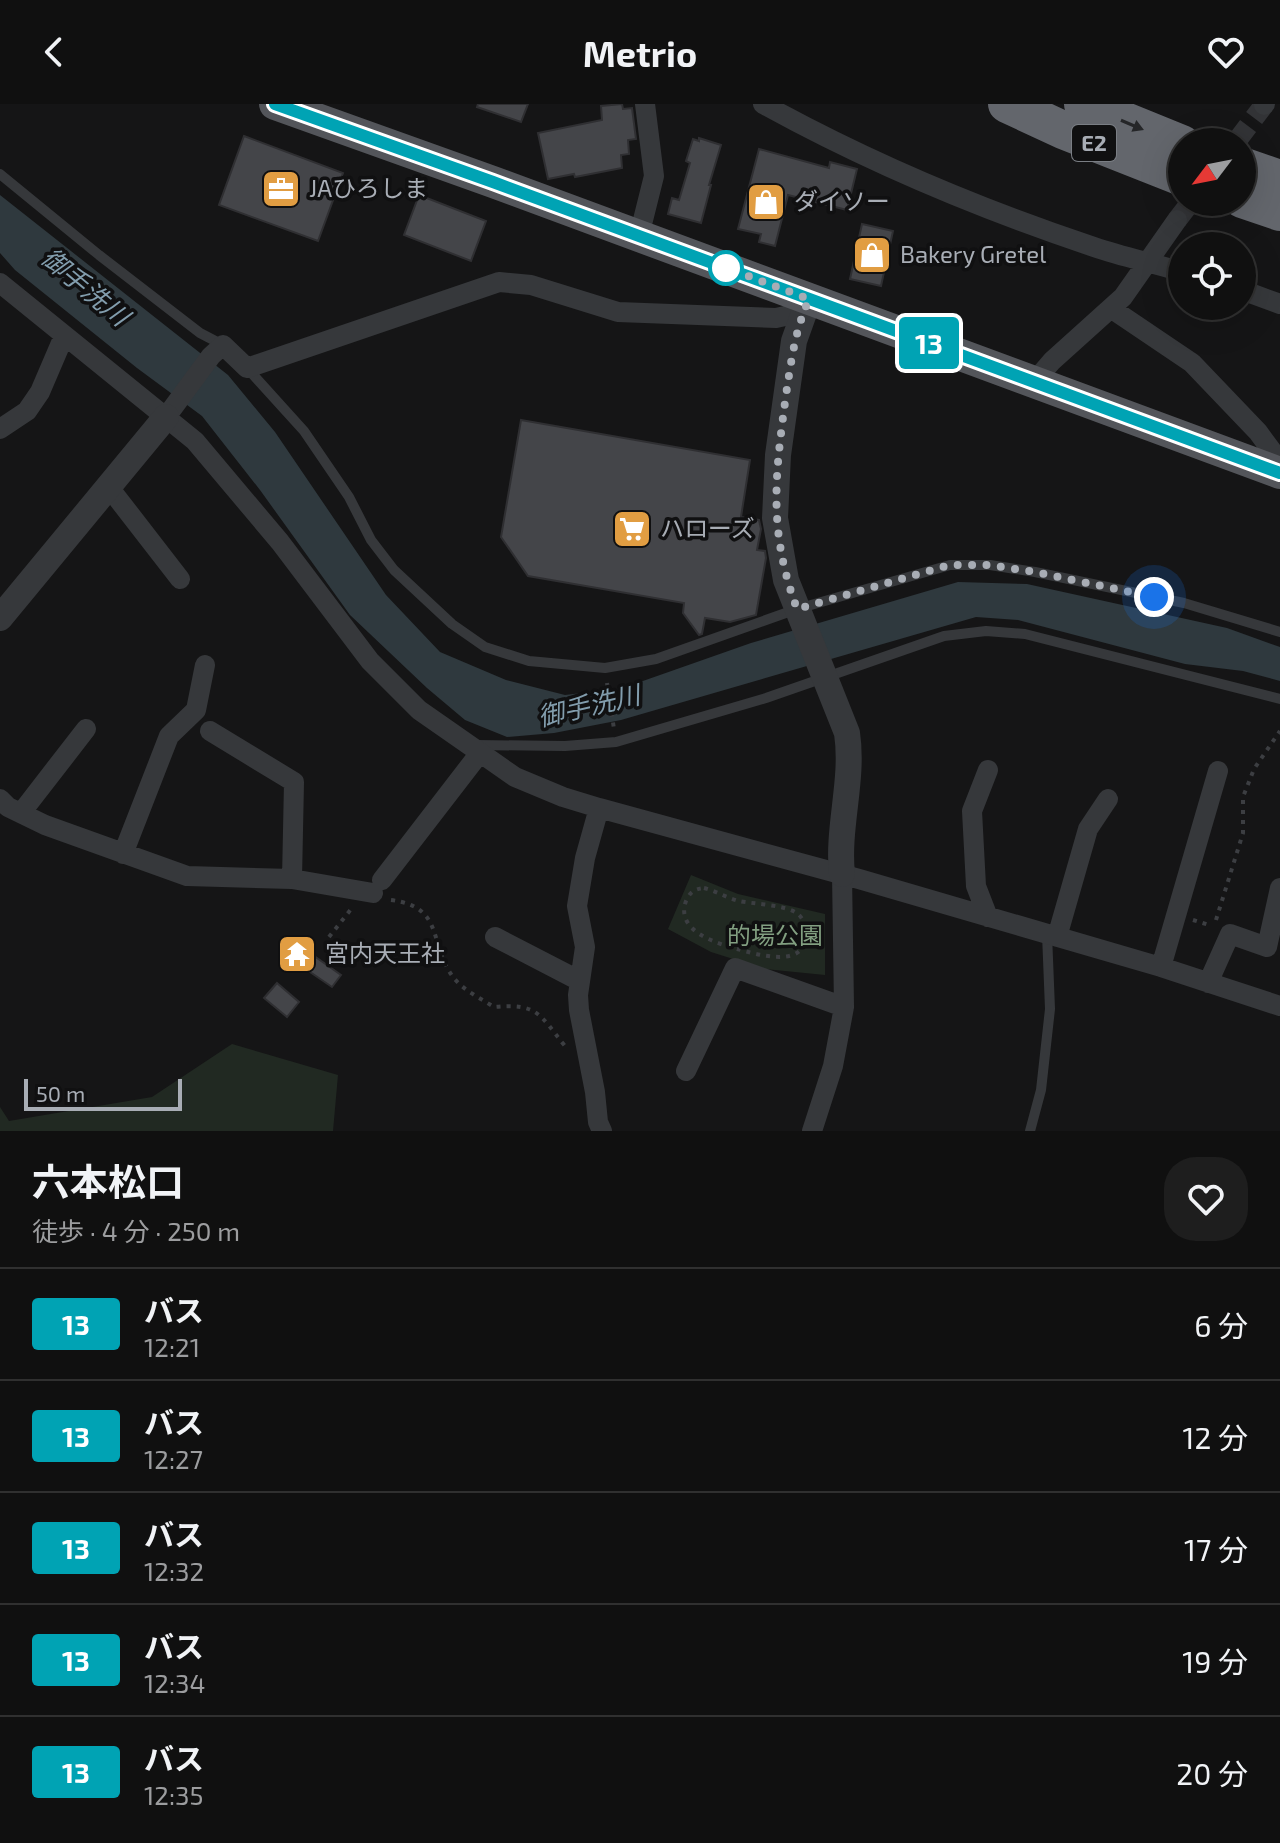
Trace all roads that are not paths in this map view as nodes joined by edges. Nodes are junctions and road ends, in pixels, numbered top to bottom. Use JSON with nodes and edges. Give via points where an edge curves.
{"nodes":[{"id":1,"x":275,"y":104,"type":"edge"},
{"id":2,"x":645,"y":104,"type":"edge"},
{"id":3,"x":763,"y":104,"type":"edge"},
{"id":4,"x":1007,"y":104,"type":"edge"},
{"id":5,"x":1083,"y":104,"type":"edge"},
{"id":6,"x":1168,"y":138,"type":"edge"},
{"id":7,"x":1168,"y":171,"type":"edge"},
{"id":8,"x":1256,"y":171,"type":"edge"},
{"id":9,"x":0,"y":174,"type":"edge"},
{"id":10,"x":1280,"y":179,"type":"edge"},
{"id":11,"x":1256,"y":204,"type":"edge"},
{"id":12,"x":1280,"y":212,"type":"edge"},
{"id":13,"x":1177,"y":220,"type":"tunnel mouth"},
{"id":14,"x":639,"y":236,"type":"junction"},
{"id":15,"x":1148,"y":262,"type":"junction"},
{"id":16,"x":1168,"y":268,"type":"edge"},
{"id":17,"x":0,"y":283,"type":"edge"},
{"id":18,"x":1256,"y":295,"type":"edge"},
{"id":19,"x":1280,"y":304,"type":"edge"},
{"id":20,"x":806,"y":306,"type":"junction"},
{"id":21,"x":1112,"y":309,"type":"junction"},
{"id":22,"x":64,"y":336,"type":"junction"},
{"id":23,"x":217,"y":351,"type":"junction"},
{"id":24,"x":247,"y":368,"type":"junction"},
{"id":25,"x":1034,"y":382,"type":"junction"},
{"id":26,"x":170,"y":411,"type":"junction"},
{"id":27,"x":0,"y":429,"type":"edge"},
{"id":28,"x":1280,"y":462,"type":"edge"},
{"id":29,"x":1280,"y":473,"type":"edge"},
{"id":30,"x":108,"y":486,"type":"junction"},
{"id":31,"x":180,"y":579,"type":"dead end"},
{"id":32,"x":799,"y":614,"type":"junction"},
{"id":33,"x":0,"y":618,"type":"edge"},
{"id":34,"x":1280,"y":632,"type":"edge"},
{"id":35,"x":205,"y":665,"type":"dead end"},
{"id":36,"x":824,"y":675,"type":"junction"},
{"id":37,"x":1280,"y":699,"type":"edge"},
{"id":38,"x":86,"y":729,"type":"dead end"},
{"id":39,"x":210,"y":731,"type":"dead end"},
{"id":40,"x":472,"y":749,"type":"junction"},
{"id":41,"x":988,"y":770,"type":"dead end"},
{"id":42,"x":1218,"y":771,"type":"dead end"},
{"id":43,"x":0,"y":799,"type":"edge"},
{"id":44,"x":1108,"y":799,"type":"dead end"},
{"id":45,"x":599,"y":808,"type":"junction"},
{"id":46,"x":21,"y":813,"type":"junction"},
{"id":47,"x":123,"y":854,"type":"junction"},
{"id":48,"x":842,"y":874,"type":"junction"},
{"id":49,"x":292,"y":879,"type":"junction"},
{"id":50,"x":1280,"y":888,"type":"edge"},
{"id":51,"x":988,"y":917,"type":"junction"},
{"id":52,"x":1052,"y":936,"type":"junction"},
{"id":53,"x":495,"y":937,"type":"dead end"},
{"id":54,"x":1161,"y":967,"type":"junction"},
{"id":55,"x":580,"y":981,"type":"junction"},
{"id":56,"x":1208,"y":983,"type":"junction"},
{"id":57,"x":1280,"y":1006,"type":"edge"},
{"id":58,"x":844,"y":1007,"type":"junction"},
{"id":59,"x":686,"y":1071,"type":"dead end"},
{"id":60,"x":602,"y":1131,"type":"edge"},
{"id":61,"x":812,"y":1131,"type":"edge"},
{"id":62,"x":1030,"y":1131,"type":"edge"}],
"edges":[{"from":1,"to":14,"type":"main road"},
{"from":2,"to":14,"type":"street","via":[[654,176]]},
{"from":3,"to":15,"type":"street","via":[[945,193]]},
{"from":4,"to":7,"type":"highway","number":"E2"},
{"from":5,"to":6,"type":"highway","number":"E2","one_way":true},
{"from":8,"to":10,"type":"highway"},
{"from":9,"to":23,"type":"lane"},
{"from":11,"to":12,"type":"highway"},
{"from":13,"to":15,"type":"street"},
{"from":14,"to":20,"type":"main road"},
{"from":15,"to":16,"type":"street"},
{"from":15,"to":21,"type":"street"},
{"from":17,"to":22,"type":"street"},
{"from":18,"to":19,"type":"street"},
{"from":20,"to":24,"type":"street","via":[[790,316],[763,318],[618,312],[531,285],[499,282]]},
{"from":20,"to":25,"type":"main road"},
{"from":20,"to":32,"type":"street","via":[[794,341],[775,487],[779,549]]},
{"from":21,"to":25,"type":"street"},
{"from":21,"to":28,"type":"street","via":[[1192,363]]},
{"from":22,"to":26,"type":"street"},
{"from":22,"to":27,"type":"street","via":[[27,411]]},
{"from":23,"to":24,"type":"street"},
{"from":23,"to":26,"type":"street"},
{"from":24,"to":32,"type":"lane","via":[[304,431],[394,570],[485,647],[529,661],[605,668],[656,659]]},
{"from":25,"to":29,"type":"main road"},
{"from":26,"to":30,"type":"street"},
{"from":26,"to":40,"type":"street","via":[[280,542],[370,661],[419,710]]},
{"from":30,"to":31,"type":"street"},
{"from":30,"to":33,"type":"street"},
{"from":32,"to":34,"type":"lane","via":[[950,565],[990,565],[1184,603]]},
{"from":32,"to":36,"type":"street"},
{"from":35,"to":47,"type":"street","via":[[196,710],[169,736]]},
{"from":36,"to":37,"type":"lane","via":[[944,636],[999,632],[1025,634]]},
{"from":36,"to":40,"type":"lane","via":[[766,698],[616,742]]},
{"from":36,"to":48,"type":"street","via":[[849,746]]},
{"from":38,"to":46,"type":"street"},
{"from":39,"to":49,"type":"street","via":[[294,782]]},
{"from":40,"to":45,"type":"street","via":[[515,777]]},
{"from":40,"to":49,"type":"street","via":[[378,886]]},
{"from":41,"to":51,"type":"street","via":[[972,811],[976,886]]},
{"from":42,"to":54,"type":"street"},
{"from":43,"to":46,"type":"street"},
{"from":44,"to":52,"type":"street","via":[[1088,829]]},
{"from":45,"to":48,"type":"street"},
{"from":45,"to":55,"type":"street","via":[[577,906],[585,947]]},
{"from":46,"to":47,"type":"street"},
{"from":47,"to":49,"type":"street","via":[[187,876]]},
{"from":48,"to":51,"type":"street"},
{"from":48,"to":58,"type":"street"},
{"from":50,"to":56,"type":"street","via":[[1267,947],[1230,934]]},
{"from":51,"to":52,"type":"street"},
{"from":52,"to":54,"type":"street"},
{"from":52,"to":62,"type":"lane","via":[[1041,1090]]},
{"from":53,"to":55,"type":"street"},
{"from":54,"to":56,"type":"street"},
{"from":55,"to":60,"type":"street","via":[[579,1010]]},
{"from":56,"to":57,"type":"street"},
{"from":58,"to":59,"type":"street","via":[[735,968]]},
{"from":58,"to":61,"type":"street","via":[[833,1066]]}]}
